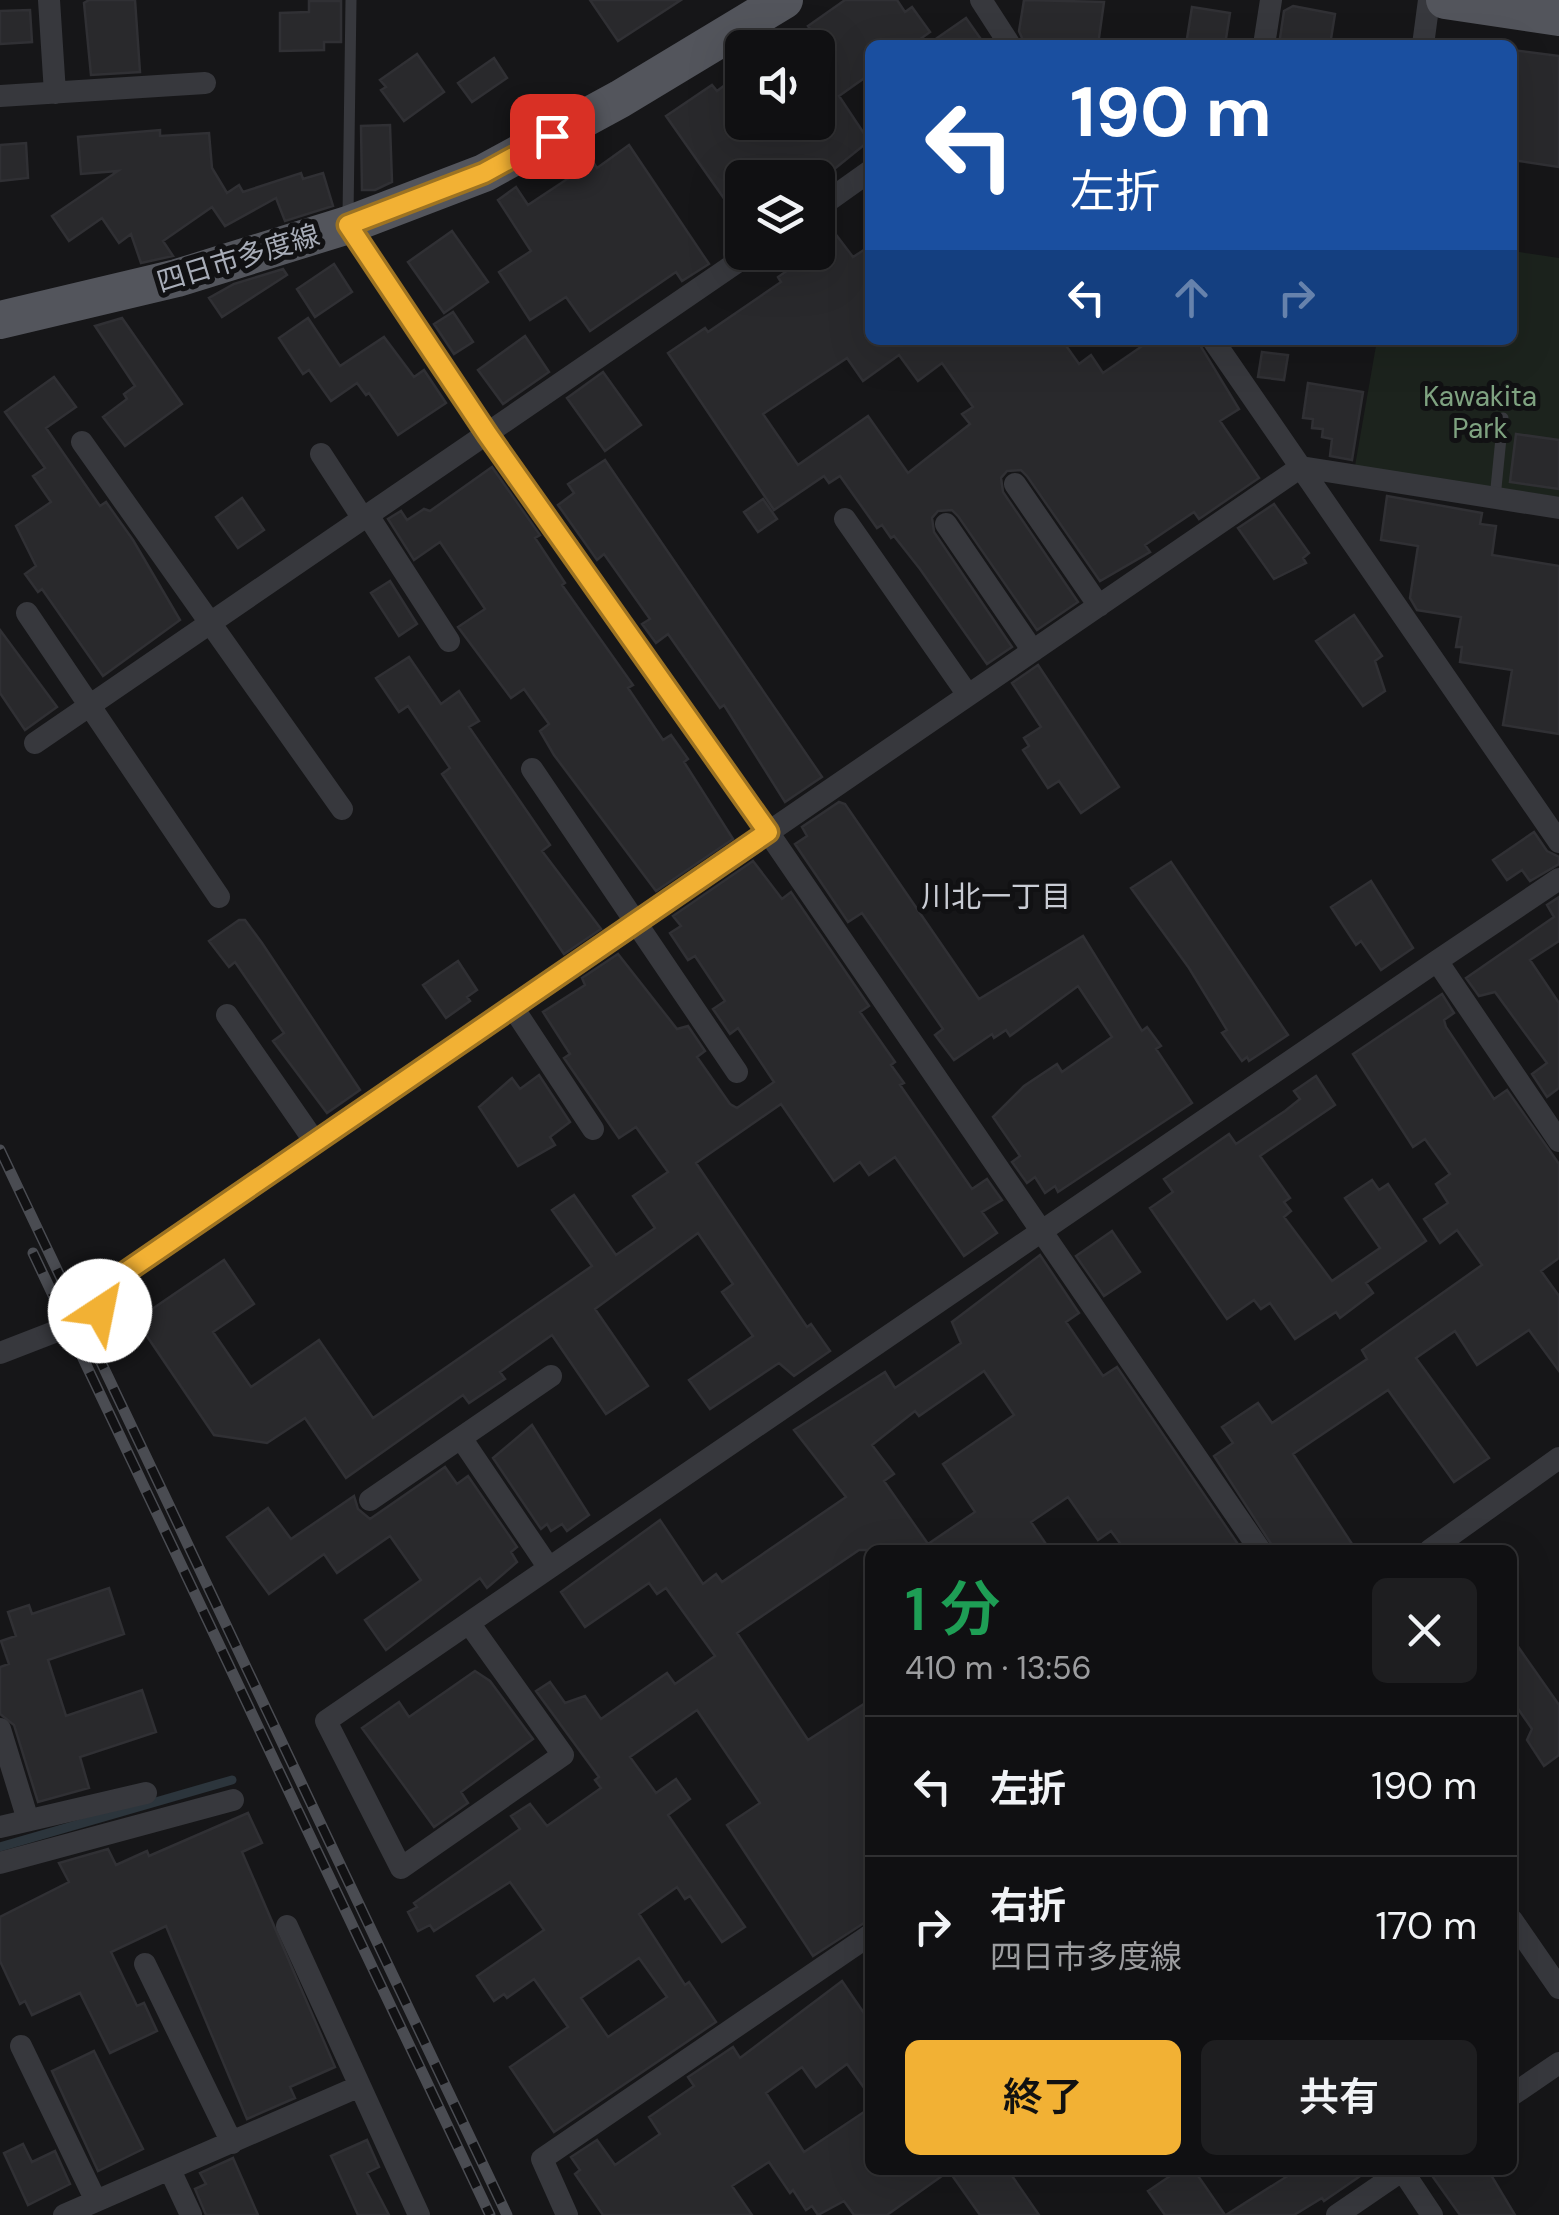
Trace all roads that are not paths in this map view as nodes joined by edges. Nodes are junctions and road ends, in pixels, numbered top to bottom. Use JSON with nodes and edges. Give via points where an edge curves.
{"nodes":[{"id":1,"x":49,"y":0,"type":"edge"},
{"id":2,"x":351,"y":0,"type":"edge"},
{"id":3,"x":784,"y":0,"type":"edge"},
{"id":4,"x":981,"y":0,"type":"edge"},
{"id":5,"x":1271,"y":0,"type":"edge"},
{"id":6,"x":1430,"y":0,"type":"edge"},
{"id":7,"x":1445,"y":0,"type":"edge"},
{"id":8,"x":1559,"y":17,"type":"edge"},
{"id":9,"x":1007,"y":40,"type":"edge"},
{"id":10,"x":1265,"y":40,"type":"edge"},
{"id":11,"x":1424,"y":40,"type":"edge"},
{"id":12,"x":205,"y":83,"type":"dead end"},
{"id":13,"x":55,"y":93,"type":"junction"},
{"id":14,"x":0,"y":96,"type":"edge"},
{"id":15,"x":865,"y":175,"type":"edge"},
{"id":16,"x":835,"y":196,"type":"edge"},
{"id":17,"x":348,"y":225,"type":"junction"},
{"id":18,"x":726,"y":270,"type":"edge"},
{"id":19,"x":0,"y":320,"type":"edge"},
{"id":20,"x":1216,"y":345,"type":"edge"},
{"id":21,"x":1503,"y":418,"type":"dead end"},
{"id":22,"x":488,"y":435,"type":"junction"},
{"id":23,"x":82,"y":442,"type":"dead end"},
{"id":24,"x":321,"y":454,"type":"dead end"},
{"id":25,"x":1301,"y":466,"type":"junction"},
{"id":26,"x":1015,"y":484,"type":"dead end"},
{"id":27,"x":1495,"y":498,"type":"junction"},
{"id":28,"x":1559,"y":508,"type":"edge"},
{"id":29,"x":365,"y":515,"type":"junction"},
{"id":30,"x":844,"y":519,"type":"dead end"},
{"id":31,"x":946,"y":524,"type":"dead end"},
{"id":32,"x":1099,"y":606,"type":"junction"},
{"id":33,"x":27,"y":613,"type":"dead end"},
{"id":34,"x":208,"y":625,"type":"junction"},
{"id":35,"x":449,"y":640,"type":"dead end"},
{"id":36,"x":1033,"y":651,"type":"junction"},
{"id":37,"x":968,"y":695,"type":"junction"},
{"id":38,"x":91,"y":705,"type":"junction"},
{"id":39,"x":35,"y":742,"type":"dead end"},
{"id":40,"x":532,"y":769,"type":"dead end"},
{"id":41,"x":342,"y":809,"type":"dead end"},
{"id":42,"x":768,"y":832,"type":"junction"},
{"id":43,"x":1559,"y":842,"type":"edge"},
{"id":44,"x":1559,"y":879,"type":"edge"},
{"id":45,"x":219,"y":896,"type":"dead end"},
{"id":46,"x":637,"y":923,"type":"junction"},
{"id":47,"x":1437,"y":960,"type":"junction"},
{"id":48,"x":514,"y":1008,"type":"junction"},
{"id":49,"x":227,"y":1015,"type":"dead end"},
{"id":50,"x":738,"y":1072,"type":"dead end"},
{"id":51,"x":593,"y":1129,"type":"dead end"},
{"id":52,"x":1559,"y":1141,"type":"edge"},
{"id":53,"x":315,"y":1142,"type":"junction"},
{"id":54,"x":1041,"y":1231,"type":"junction"},
{"id":55,"x":0,"y":1353,"type":"edge"},
{"id":56,"x":551,"y":1376,"type":"dead end"},
{"id":57,"x":461,"y":1438,"type":"junction"},
{"id":58,"x":1559,"y":1458,"type":"edge"},
{"id":59,"x":370,"y":1500,"type":"dead end"},
{"id":60,"x":1257,"y":1545,"type":"edge"},
{"id":61,"x":1437,"y":1545,"type":"edge"},
{"id":62,"x":549,"y":1568,"type":"junction"},
{"id":63,"x":469,"y":1623,"type":"junction"},
{"id":64,"x":0,"y":1729,"type":"edge"},
{"id":65,"x":146,"y":1793,"type":"dead end"},
{"id":66,"x":233,"y":1800,"type":"dead end"},
{"id":67,"x":28,"y":1820,"type":"junction"},
{"id":68,"x":0,"y":1827,"type":"edge"},
{"id":69,"x":0,"y":1863,"type":"edge"},
{"id":70,"x":288,"y":1926,"type":"dead end"},
{"id":71,"x":1517,"y":1927,"type":"edge"},
{"id":72,"x":865,"y":1948,"type":"edge"},
{"id":73,"x":145,"y":1964,"type":"dead end"},
{"id":74,"x":1559,"y":1988,"type":"edge"},
{"id":75,"x":20,"y":2046,"type":"dead end"},
{"id":76,"x":1559,"y":2063,"type":"edge"},
{"id":77,"x":360,"y":2086,"type":"junction"},
{"id":78,"x":1517,"y":2092,"type":"edge"},
{"id":79,"x":232,"y":2143,"type":"junction"},
{"id":80,"x":170,"y":2170,"type":"junction"},
{"id":81,"x":1395,"y":2175,"type":"edge"},
{"id":82,"x":1405,"y":2175,"type":"edge"},
{"id":83,"x":96,"y":2202,"type":"junction"},
{"id":84,"x":64,"y":2215,"type":"edge"},
{"id":85,"x":191,"y":2215,"type":"edge"},
{"id":86,"x":419,"y":2215,"type":"edge"},
{"id":87,"x":568,"y":2215,"type":"edge"},
{"id":88,"x":1337,"y":2215,"type":"edge"},
{"id":89,"x":1432,"y":2215,"type":"edge"}],
"edges":[{"from":1,"to":13,"type":"street"},
{"from":2,"to":17,"type":"lane"},
{"from":3,"to":17,"type":"main road","name":"四日市多度線","via":[[484,173]]},
{"from":4,"to":9,"type":"street"},
{"from":5,"to":10,"type":"street"},
{"from":6,"to":11,"type":"street"},
{"from":7,"to":8,"type":"main road"},
{"from":12,"to":13,"type":"street"},
{"from":13,"to":14,"type":"street"},
{"from":15,"to":16,"type":"street"},
{"from":17,"to":19,"type":"main road","name":"四日市多度線","via":[[177,278]]},
{"from":17,"to":22,"type":"street"},
{"from":18,"to":22,"type":"street"},
{"from":20,"to":25,"type":"street"},
{"from":21,"to":27,"type":"lane"},
{"from":22,"to":29,"type":"street"},
{"from":22,"to":42,"type":"street"},
{"from":23,"to":34,"type":"street"},
{"from":24,"to":29,"type":"street"},
{"from":25,"to":27,"type":"street"},
{"from":25,"to":32,"type":"street"},
{"from":25,"to":43,"type":"street"},
{"from":26,"to":32,"type":"street"},
{"from":27,"to":28,"type":"street"},
{"from":29,"to":34,"type":"street"},
{"from":29,"to":35,"type":"street"},
{"from":30,"to":37,"type":"street"},
{"from":31,"to":36,"type":"street"},
{"from":32,"to":36,"type":"street"},
{"from":33,"to":38,"type":"street"},
{"from":34,"to":38,"type":"street"},
{"from":34,"to":41,"type":"street"},
{"from":36,"to":37,"type":"street"},
{"from":37,"to":42,"type":"street"},
{"from":38,"to":39,"type":"street"},
{"from":38,"to":45,"type":"street"},
{"from":40,"to":46,"type":"street"},
{"from":42,"to":46,"type":"street"},
{"from":42,"to":54,"type":"street"},
{"from":44,"to":47,"type":"street"},
{"from":46,"to":48,"type":"street"},
{"from":46,"to":50,"type":"street"},
{"from":47,"to":52,"type":"street"},
{"from":47,"to":54,"type":"street"},
{"from":48,"to":51,"type":"street"},
{"from":48,"to":53,"type":"street"},
{"from":49,"to":53,"type":"street"},
{"from":53,"to":55,"type":"street","via":[[114,1280],[93,1318]]},
{"from":54,"to":60,"type":"street"},
{"from":54,"to":62,"type":"street"},
{"from":56,"to":57,"type":"street"},
{"from":57,"to":59,"type":"street"},
{"from":57,"to":62,"type":"street"},
{"from":58,"to":61,"type":"street"},
{"from":62,"to":63,"type":"street"},
{"from":63,"to":63,"type":"street","via":[[564,1756],[401,1868],[326,1721]]},
{"from":64,"to":67,"type":"street"},
{"from":65,"to":67,"type":"street"},
{"from":66,"to":69,"type":"street"},
{"from":67,"to":68,"type":"street"},
{"from":70,"to":77,"type":"street"},
{"from":71,"to":74,"type":"street"},
{"from":72,"to":87,"type":"street","via":[[542,2159]]},
{"from":73,"to":79,"type":"street"},
{"from":75,"to":83,"type":"street"},
{"from":76,"to":78,"type":"street"},
{"from":77,"to":79,"type":"street"},
{"from":77,"to":86,"type":"street"},
{"from":79,"to":80,"type":"street"},
{"from":80,"to":83,"type":"street"},
{"from":80,"to":85,"type":"street"},
{"from":81,"to":88,"type":"street"},
{"from":82,"to":89,"type":"street"},
{"from":83,"to":84,"type":"street"}]}
